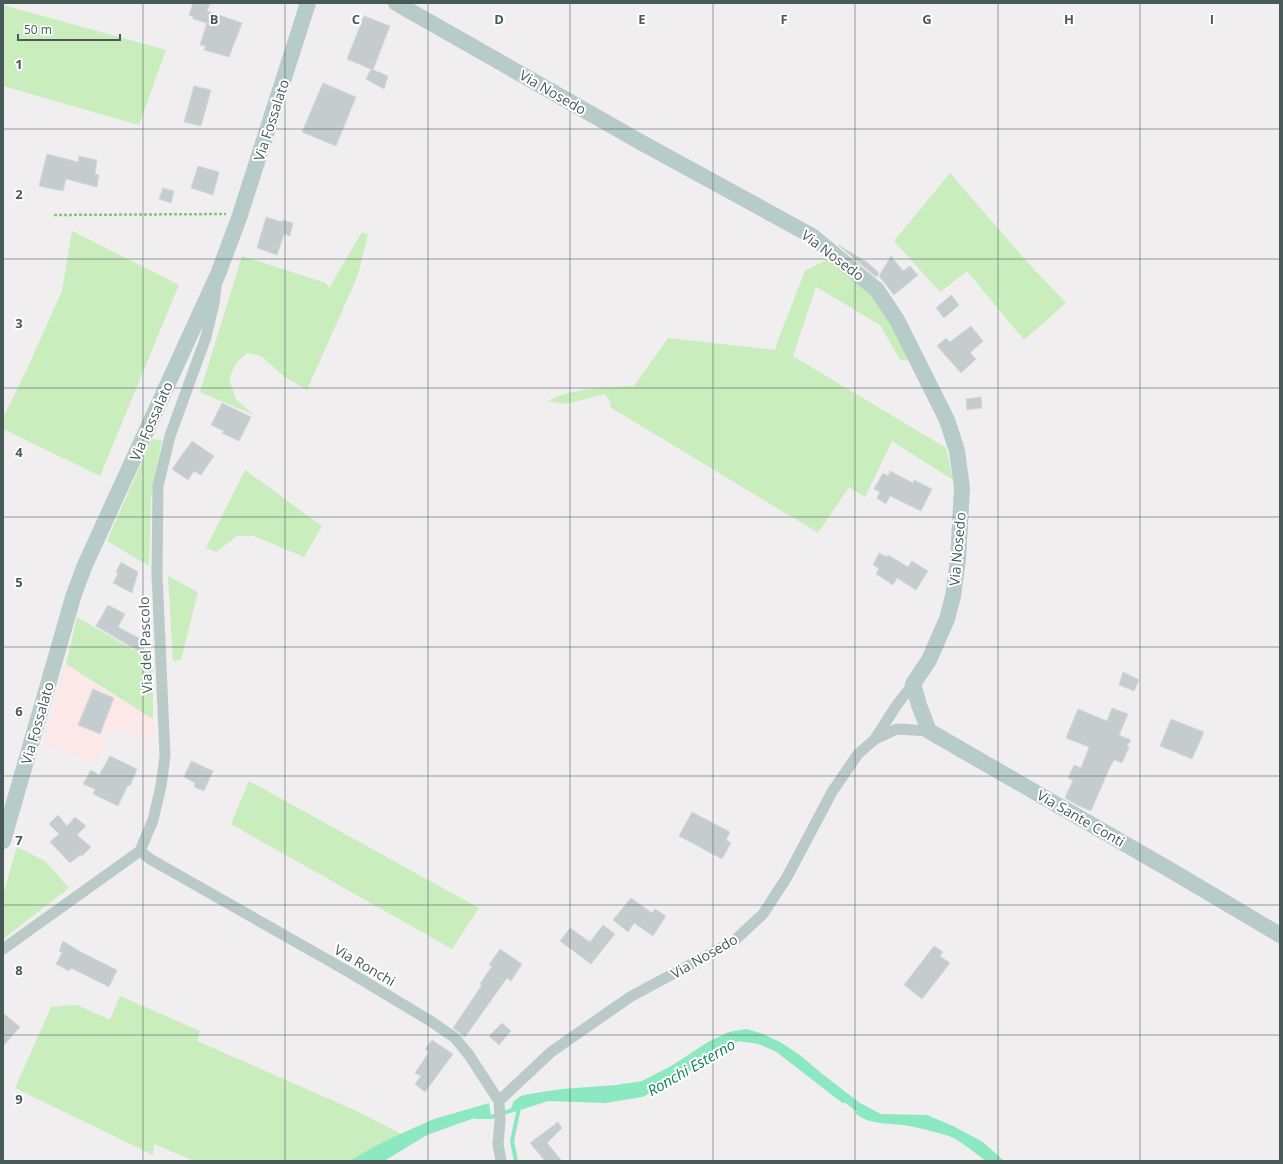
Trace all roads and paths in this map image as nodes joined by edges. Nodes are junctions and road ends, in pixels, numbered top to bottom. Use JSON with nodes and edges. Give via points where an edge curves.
{"nodes":[{"id":1,"x":308,"y":3,"type":"edge"},
{"id":2,"x":396,"y":3,"type":"edge"},
{"id":3,"x":54,"y":215,"type":"dead end"},
{"id":4,"x":239,"y":218,"type":"junction"},
{"id":5,"x":218,"y":274,"type":"junction"},
{"id":6,"x":913,"y":684,"type":"junction"},
{"id":7,"x":929,"y":730,"type":"junction"},
{"id":8,"x":875,"y":739,"type":"junction"},
{"id":9,"x":3,"y":841,"type":"edge"},
{"id":10,"x":140,"y":851,"type":"junction"},
{"id":11,"x":1280,"y":935,"type":"edge"},
{"id":12,"x":3,"y":949,"type":"edge"},
{"id":13,"x":499,"y":1102,"type":"junction"},
{"id":14,"x":501,"y":1161,"type":"edge"}],
"edges":[{"from":1,"to":4,"type":"street","name":"Via Fossalato"},
{"from":2,"to":6,"type":"street","name":"Via Nosedo","via":[[812,236],[877,290],[897,320],[948,420],[957,451],[962,488],[954,596],[929,660]]},
{"from":3,"to":4,"type":"path","via":[[223,213]]},
{"from":4,"to":5,"type":"street","name":"Via Fossalato"},
{"from":5,"to":9,"type":"street","name":"Via Fossalato","via":[[74,594]]},
{"from":5,"to":10,"type":"street","name":"Via del Pascolo","via":[[206,337],[170,436],[158,486],[157,574],[165,756],[153,820]]},
{"from":6,"to":7,"type":"street"},
{"from":6,"to":8,"type":"street","name":"Via Nosedo"},
{"from":7,"to":8,"type":"street","name":"Via Sante Conti","via":[[896,729]]},
{"from":7,"to":11,"type":"street","name":"Via Sante Conti"},
{"from":8,"to":13,"type":"street","name":"Via Nosedo","via":[[858,754],[832,792],[787,877],[763,914],[734,941],[630,998],[551,1052]]},
{"from":10,"to":12,"type":"street"},
{"from":10,"to":13,"type":"street","name":"Via Ronchi","via":[[349,972],[455,1038]]},
{"from":13,"to":14,"type":"street","name":"Via Ronchi","via":[[498,1144]]}]}
